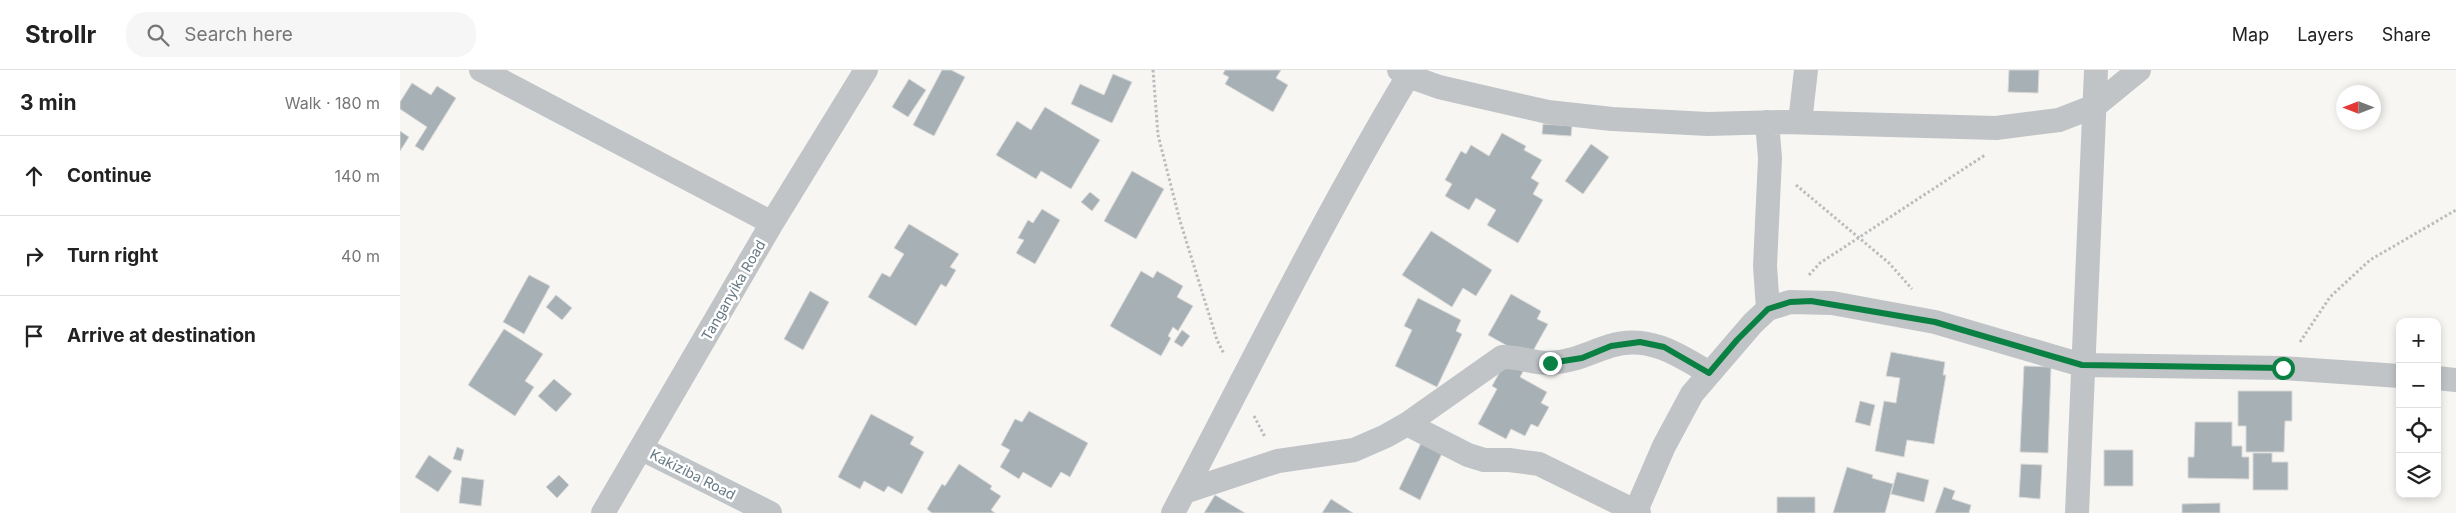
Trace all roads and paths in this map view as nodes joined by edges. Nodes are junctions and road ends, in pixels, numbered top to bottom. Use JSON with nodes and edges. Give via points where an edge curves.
{"nodes":[{"id":1,"x":480,"y":70,"type":"edge"},
{"id":2,"x":866,"y":70,"type":"edge"},
{"id":3,"x":1153,"y":70,"type":"edge"},
{"id":4,"x":1806,"y":70,"type":"edge"},
{"id":5,"x":2096,"y":70,"type":"edge"},
{"id":6,"x":2140,"y":70,"type":"edge"},
{"id":7,"x":1404,"y":73,"type":"edge"},
{"id":8,"x":2095,"y":106,"type":"junction"},
{"id":9,"x":1767,"y":122,"type":"junction"},
{"id":10,"x":1800,"y":122,"type":"junction"},
{"id":11,"x":2022,"y":125,"type":"junction"},
{"id":12,"x":1770,"y":158,"type":"junction"},
{"id":13,"x":2456,"y":210,"type":"edge"},
{"id":14,"x":772,"y":223,"type":"junction"},
{"id":15,"x":1857,"y":238,"type":"junction"},
{"id":16,"x":1790,"y":302,"type":"junction"},
{"id":17,"x":1768,"y":309,"type":"junction"},
{"id":18,"x":1935,"y":322,"type":"junction"},
{"id":19,"x":2082,"y":365,"type":"junction"},
{"id":20,"x":2283,"y":368,"type":"junction"},
{"id":21,"x":1709,"y":373,"type":"junction"},
{"id":22,"x":2396,"y":376,"type":"edge"},
{"id":23,"x":2441,"y":378,"type":"edge"},
{"id":24,"x":2456,"y":380,"type":"edge"},
{"id":25,"x":1238,"y":383,"type":"junction"},
{"id":26,"x":1407,"y":424,"type":"junction"},
{"id":27,"x":642,"y":449,"type":"junction"},
{"id":28,"x":1278,"y":460,"type":"junction"},
{"id":29,"x":1184,"y":492,"type":"junction"},
{"id":30,"x":1637,"y":512,"type":"edge"},
{"id":31,"x":603,"y":513,"type":"edge"},
{"id":32,"x":770,"y":513,"type":"edge"},
{"id":33,"x":1172,"y":513,"type":"edge"},
{"id":34,"x":2077,"y":513,"type":"edge"}],
"edges":[{"from":1,"to":14,"type":"street"},
{"from":2,"to":14,"type":"street","name":"Tanganyika Road"},
{"from":3,"to":25,"type":"path","via":[[1158,134],[1180,221],[1217,340]]},
{"from":4,"to":10,"type":"street"},
{"from":5,"to":8,"type":"street"},
{"from":6,"to":8,"type":"street"},
{"from":7,"to":9,"type":"street","via":[[1440,87],[1548,112],[1698,124]]},
{"from":7,"to":25,"type":"street","via":[[1288,295]]},
{"from":8,"to":11,"type":"street","via":[[2059,120]]},
{"from":8,"to":19,"type":"street"},
{"from":9,"to":10,"type":"street"},
{"from":9,"to":12,"type":"street"},
{"from":10,"to":11,"type":"street","via":[[1996,128]]},
{"from":11,"to":15,"type":"path","via":[[1984,156]]},
{"from":12,"to":15,"type":"path"},
{"from":12,"to":17,"type":"street","via":[[1765,266]]},
{"from":13,"to":20,"type":"path","via":[[2370,260],[2330,296]]},
{"from":14,"to":27,"type":"street","name":"Tanganyika Road"},
{"from":15,"to":16,"type":"path","via":[[1820,263]]},
{"from":15,"to":18,"type":"path","via":[[1889,263],[1918,296]]},
{"from":16,"to":17,"type":"street"},
{"from":16,"to":18,"type":"street","via":[[1832,303]]},
{"from":17,"to":21,"type":"street"},
{"from":18,"to":19,"type":"street"},
{"from":19,"to":20,"type":"street"},
{"from":19,"to":34,"type":"street"},
{"from":20,"to":22,"type":"street"},
{"from":21,"to":26,"type":"street","via":[[1664,347],[1640,342],[1611,346],[1582,358],[1550,363],[1502,357]]},
{"from":21,"to":30,"type":"street","via":[[1687,403],[1664,446]]},
{"from":23,"to":24,"type":"street"},
{"from":25,"to":28,"type":"path"},
{"from":25,"to":29,"type":"street"},
{"from":26,"to":28,"type":"street","via":[[1354,450]]},
{"from":26,"to":30,"type":"street","via":[[1476,457],[1538,464]]},
{"from":27,"to":31,"type":"street","name":"Tanganyika Road"},
{"from":27,"to":32,"type":"street","name":"Kakiziba Road"},
{"from":28,"to":29,"type":"street"},
{"from":29,"to":33,"type":"street"}]}
